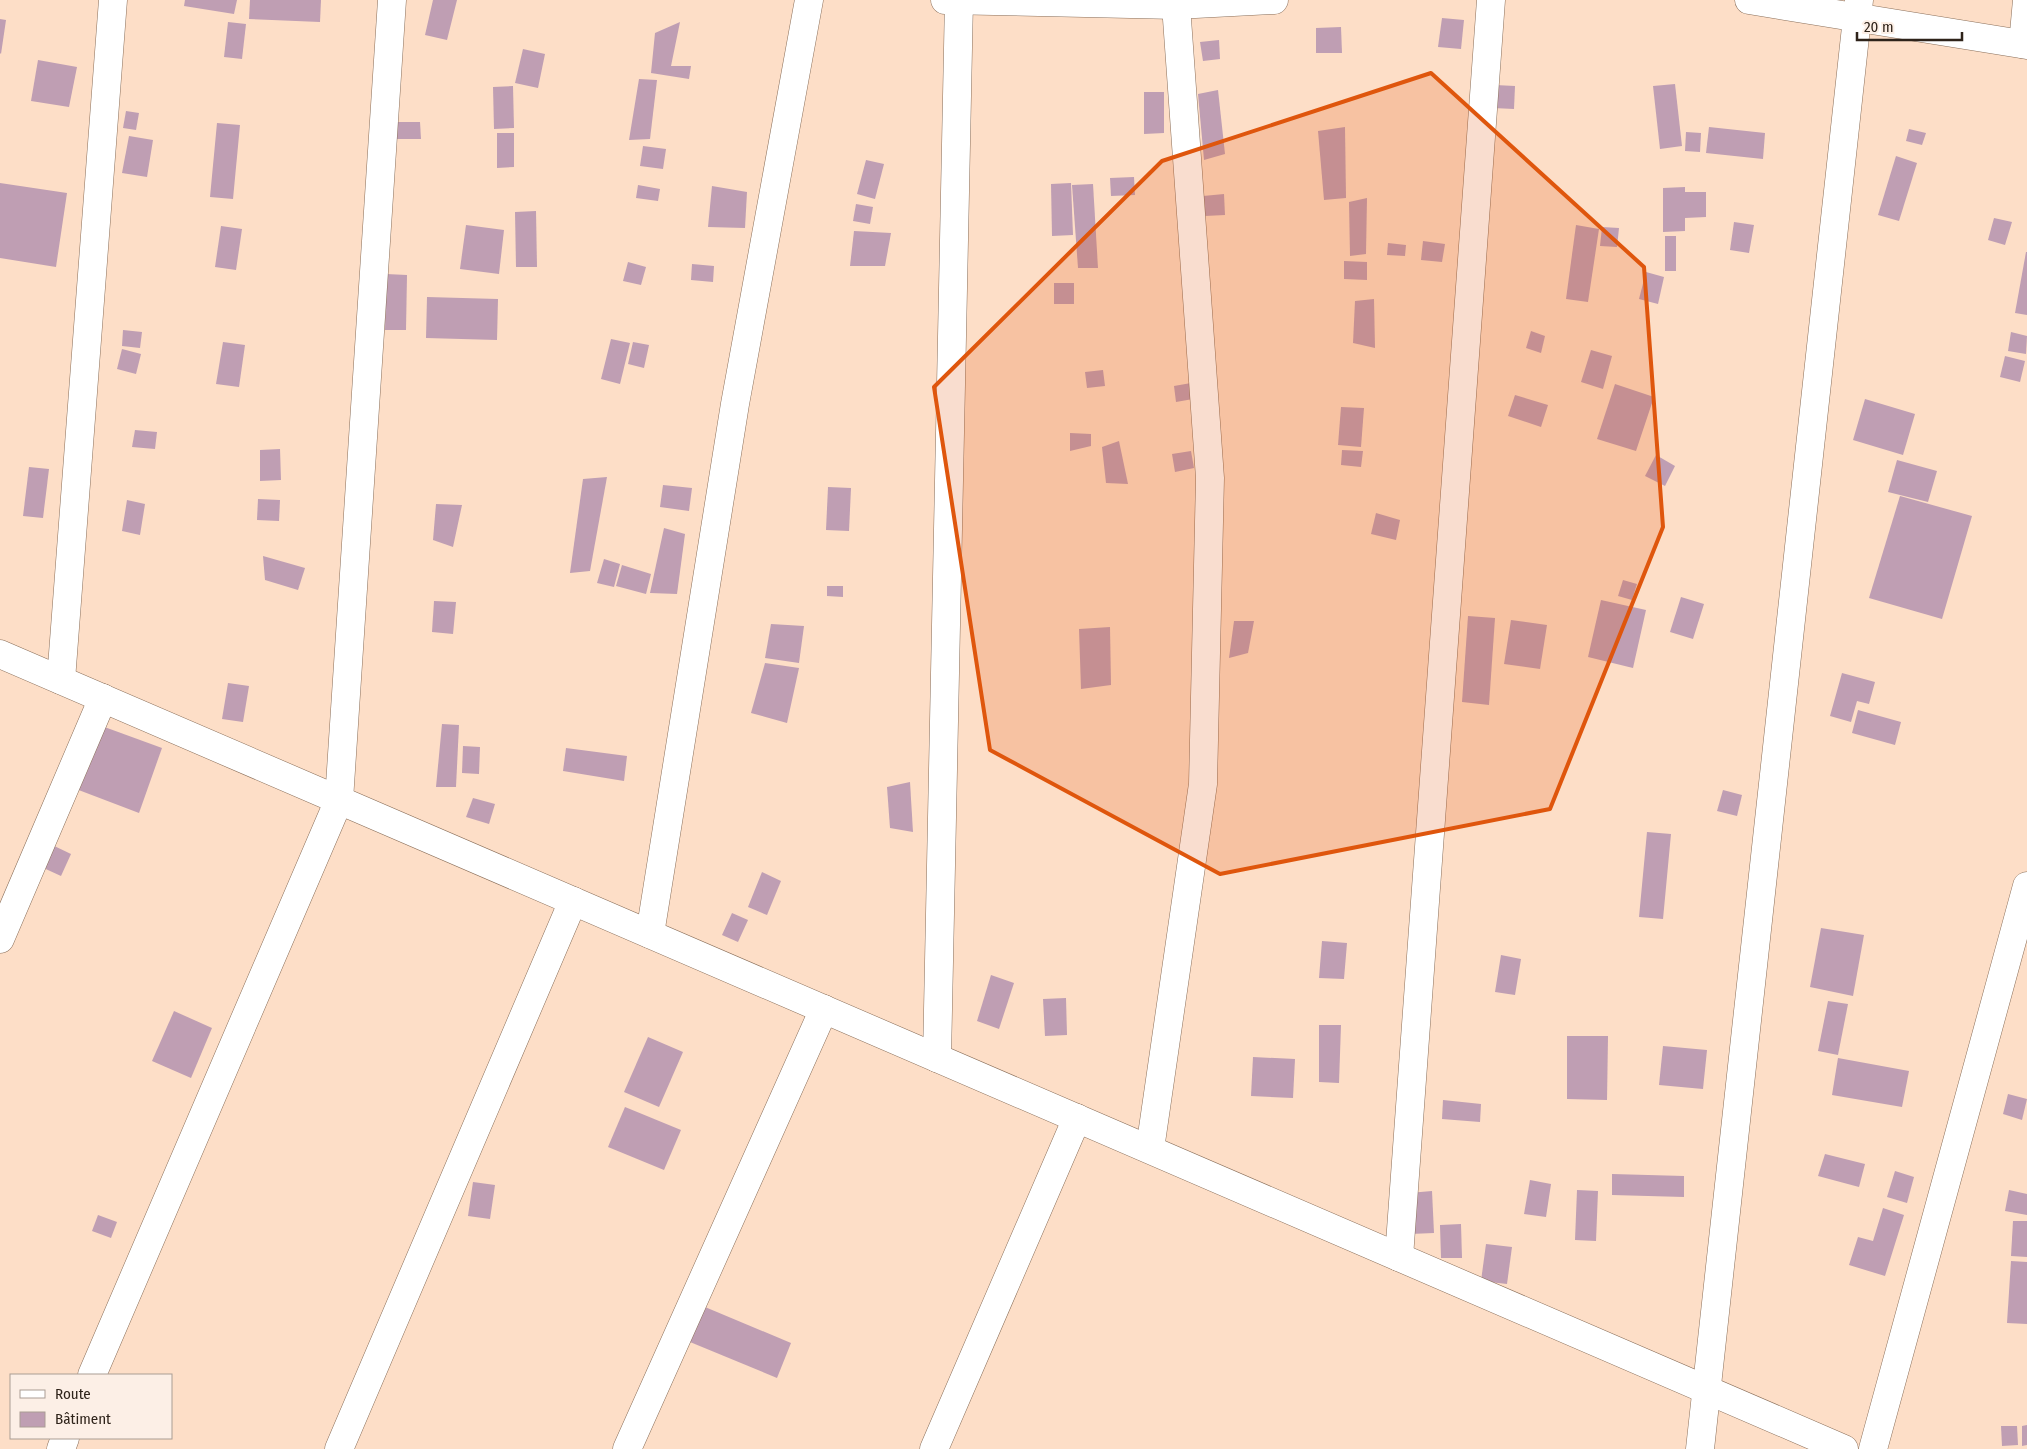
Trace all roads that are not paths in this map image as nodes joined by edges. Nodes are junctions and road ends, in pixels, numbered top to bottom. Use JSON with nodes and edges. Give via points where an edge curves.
{"nodes":[{"id":1,"x":113,"y":0,"type":"edge"},
{"id":2,"x":392,"y":0,"type":"edge"},
{"id":3,"x":809,"y":0,"type":"edge"},
{"id":4,"x":945,"y":0,"type":"edge"},
{"id":5,"x":959,"y":0,"type":"edge"},
{"id":6,"x":1274,"y":0,"type":"edge"},
{"id":7,"x":1492,"y":0,"type":"edge"},
{"id":8,"x":1750,"y":0,"type":"edge"},
{"id":9,"x":2027,"y":0,"type":"edge"},
{"id":10,"x":1112,"y":2,"type":"edge"},
{"id":11,"x":1176,"y":5,"type":"junction"},
{"id":12,"x":1858,"y":9,"type":"edge"},
{"id":13,"x":2025,"y":44,"type":"edge"},
{"id":14,"x":0,"y":654,"type":"edge"},
{"id":15,"x":61,"y":680,"type":"junction"},
{"id":16,"x":103,"y":698,"type":"junction"},
{"id":17,"x":339,"y":800,"type":"junction"},
{"id":18,"x":2027,"y":886,"type":"edge"},
{"id":19,"x":573,"y":901,"type":"junction"},
{"id":20,"x":650,"y":934,"type":"junction"},
{"id":21,"x":0,"y":939,"type":"edge"},
{"id":22,"x":824,"y":1009,"type":"junction"},
{"id":23,"x":937,"y":1058,"type":"junction"},
{"id":24,"x":1077,"y":1118,"type":"junction"},
{"id":25,"x":1150,"y":1149,"type":"junction"},
{"id":26,"x":1399,"y":1257,"type":"junction"},
{"id":27,"x":92,"y":1374,"type":"edge"},
{"id":28,"x":1707,"y":1389,"type":"junction"},
{"id":29,"x":339,"y":1449,"type":"edge"},
{"id":30,"x":627,"y":1449,"type":"edge"},
{"id":31,"x":934,"y":1449,"type":"edge"},
{"id":32,"x":1700,"y":1449,"type":"edge"},
{"id":33,"x":1844,"y":1449,"type":"edge"},
{"id":34,"x":1873,"y":1449,"type":"edge"}],
"edges":[{"from":1,"to":15,"type":"street"},
{"from":2,"to":17,"type":"street"},
{"from":3,"to":20,"type":"street","via":[[735,404]]},
{"from":4,"to":5,"type":"street"},
{"from":5,"to":10,"type":"street"},
{"from":5,"to":23,"type":"street"},
{"from":6,"to":11,"type":"street"},
{"from":7,"to":26,"type":"street"},
{"from":8,"to":12,"type":"street"},
{"from":9,"to":13,"type":"street"},
{"from":10,"to":11,"type":"street"},
{"from":11,"to":25,"type":"street","via":[[1210,478],[1204,755],[1203,784]]},
{"from":12,"to":13,"type":"street"},
{"from":12,"to":28,"type":"street"},
{"from":14,"to":15,"type":"street"},
{"from":15,"to":16,"type":"street"},
{"from":16,"to":17,"type":"street"},
{"from":16,"to":21,"type":"street"},
{"from":17,"to":19,"type":"street"},
{"from":17,"to":27,"type":"street"},
{"from":18,"to":34,"type":"street"},
{"from":19,"to":20,"type":"street"},
{"from":19,"to":29,"type":"street"},
{"from":20,"to":22,"type":"street"},
{"from":22,"to":23,"type":"street"},
{"from":22,"to":30,"type":"street"},
{"from":23,"to":24,"type":"street"},
{"from":24,"to":25,"type":"street"},
{"from":24,"to":31,"type":"street"},
{"from":25,"to":26,"type":"street"},
{"from":26,"to":28,"type":"street"},
{"from":28,"to":32,"type":"street"},
{"from":28,"to":33,"type":"street"}]}
